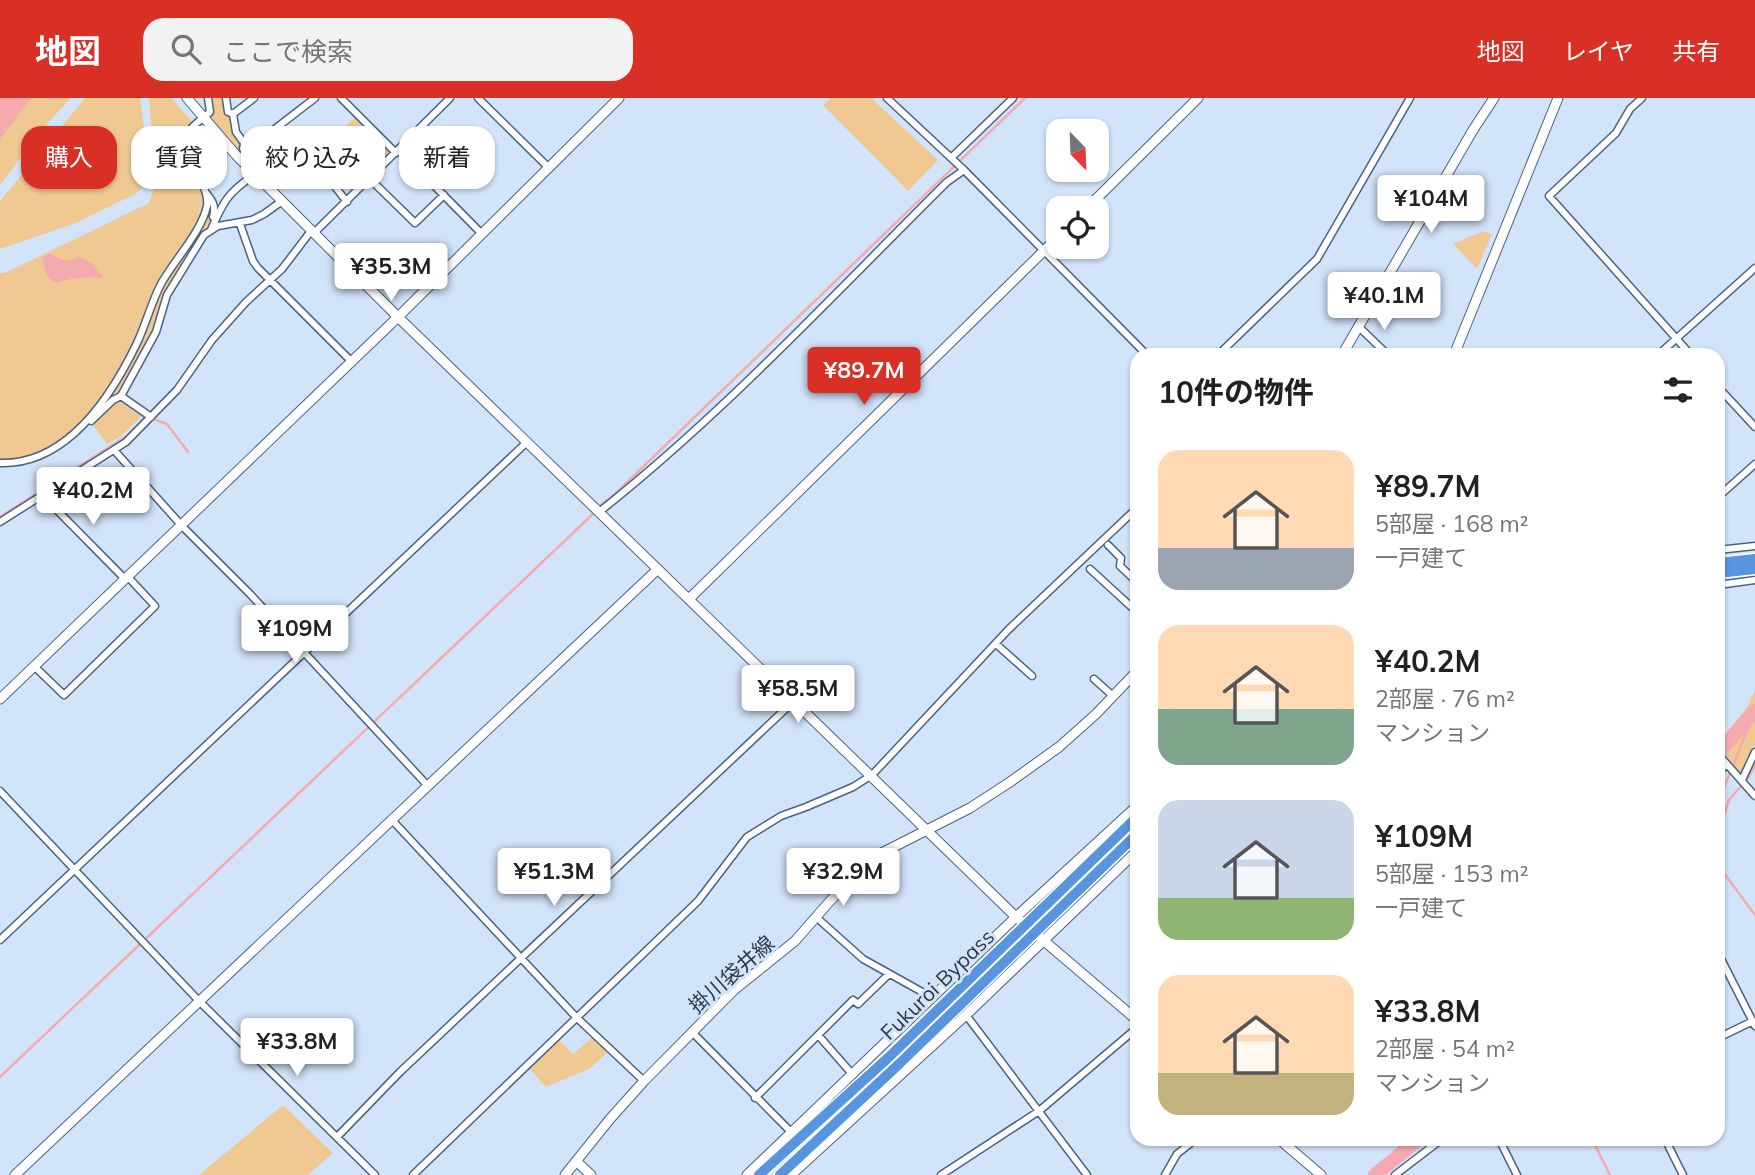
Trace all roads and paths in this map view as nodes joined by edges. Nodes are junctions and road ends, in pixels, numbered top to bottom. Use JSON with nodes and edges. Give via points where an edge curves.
{"nodes":[{"id":1,"x":208,"y":98,"type":"edge"},
{"id":2,"x":226,"y":98,"type":"edge"},
{"id":3,"x":254,"y":98,"type":"edge"},
{"id":4,"x":315,"y":98,"type":"edge"},
{"id":5,"x":341,"y":98,"type":"edge"},
{"id":6,"x":450,"y":98,"type":"edge"},
{"id":7,"x":478,"y":98,"type":"edge"},
{"id":8,"x":619,"y":98,"type":"edge"},
{"id":9,"x":887,"y":98,"type":"edge"},
{"id":10,"x":1013,"y":98,"type":"edge"},
{"id":11,"x":1198,"y":98,"type":"edge"},
{"id":12,"x":1410,"y":98,"type":"edge"},
{"id":13,"x":1494,"y":98,"type":"edge"},
{"id":14,"x":1558,"y":98,"type":"edge"},
{"id":15,"x":1642,"y":98,"type":"edge"},
{"id":16,"x":187,"y":99,"type":"edge"},
{"id":17,"x":233,"y":114,"type":"junction"},
{"id":18,"x":203,"y":119,"type":"junction"},
{"id":19,"x":278,"y":126,"type":"edge"},
{"id":20,"x":241,"y":139,"type":"edge"},
{"id":21,"x":241,"y":151,"type":"edge"},
{"id":22,"x":397,"y":152,"type":"junction"},
{"id":23,"x":236,"y":155,"type":"junction"},
{"id":24,"x":952,"y":159,"type":"junction"},
{"id":25,"x":241,"y":160,"type":"edge"},
{"id":26,"x":385,"y":164,"type":"edge"},
{"id":27,"x":548,"y":168,"type":"junction"},
{"id":28,"x":963,"y":169,"type":"junction"},
{"id":29,"x":241,"y":184,"type":"edge"},
{"id":30,"x":270,"y":189,"type":"edge"},
{"id":31,"x":337,"y":189,"type":"edge"},
{"id":32,"x":360,"y":189,"type":"edge"},
{"id":33,"x":380,"y":189,"type":"edge"},
{"id":34,"x":204,"y":190,"type":"junction"},
{"id":35,"x":444,"y":195,"type":"junction"},
{"id":36,"x":1099,"y":196,"type":"edge"},
{"id":37,"x":282,"y":201,"type":"junction"},
{"id":38,"x":347,"y":202,"type":"junction"},
{"id":39,"x":240,"y":224,"type":"junction"},
{"id":40,"x":211,"y":230,"type":"junction"},
{"id":41,"x":313,"y":232,"type":"junction"},
{"id":42,"x":482,"y":234,"type":"junction"},
{"id":43,"x":1044,"y":250,"type":"junction"},
{"id":44,"x":1755,"y":268,"type":"edge"},
{"id":45,"x":272,"y":280,"type":"junction"},
{"id":46,"x":398,"y":317,"type":"junction"},
{"id":47,"x":1359,"y":327,"type":"junction"},
{"id":48,"x":1676,"y":339,"type":"junction"},
{"id":49,"x":1140,"y":348,"type":"edge"},
{"id":50,"x":1225,"y":348,"type":"edge"},
{"id":51,"x":1346,"y":348,"type":"edge"},
{"id":52,"x":1381,"y":348,"type":"edge"},
{"id":53,"x":1457,"y":348,"type":"edge"},
{"id":54,"x":1666,"y":348,"type":"edge"},
{"id":55,"x":1684,"y":348,"type":"edge"},
{"id":56,"x":352,"y":362,"type":"junction"},
{"id":57,"x":1725,"y":395,"type":"edge"},
{"id":58,"x":121,"y":396,"type":"junction"},
{"id":59,"x":151,"y":417,"type":"junction"},
{"id":60,"x":1755,"y":428,"type":"edge"},
{"id":61,"x":75,"y":433,"type":"junction"},
{"id":62,"x":527,"y":442,"type":"junction"},
{"id":63,"x":114,"y":450,"type":"junction"},
{"id":64,"x":0,"y":463,"type":"edge"},
{"id":65,"x":1755,"y":464,"type":"edge"},
{"id":66,"x":1725,"y":491,"type":"edge"},
{"id":67,"x":42,"y":495,"type":"junction"},
{"id":68,"x":599,"y":512,"type":"junction"},
{"id":69,"x":1130,"y":515,"type":"edge"},
{"id":70,"x":0,"y":522,"type":"edge"},
{"id":71,"x":182,"y":526,"type":"junction"},
{"id":72,"x":1108,"y":545,"type":"dead end"},
{"id":73,"x":1755,"y":546,"type":"edge"},
{"id":74,"x":1725,"y":549,"type":"edge"},
{"id":75,"x":1755,"y":559,"type":"edge"},
{"id":76,"x":1725,"y":562,"type":"edge"},
{"id":77,"x":658,"y":569,"type":"junction"},
{"id":78,"x":1090,"y":569,"type":"dead end"},
{"id":79,"x":1755,"y":569,"type":"edge"},
{"id":80,"x":1725,"y":572,"type":"edge"},
{"id":81,"x":1130,"y":575,"type":"edge"},
{"id":82,"x":127,"y":578,"type":"junction"},
{"id":83,"x":1755,"y":580,"type":"edge"},
{"id":84,"x":1725,"y":584,"type":"edge"},
{"id":85,"x":690,"y":598,"type":"junction"},
{"id":86,"x":1130,"y":606,"type":"edge"},
{"id":87,"x":996,"y":644,"type":"junction"},
{"id":88,"x":303,"y":654,"type":"junction"},
{"id":89,"x":34,"y":666,"type":"junction"},
{"id":90,"x":1032,"y":676,"type":"dead end"},
{"id":91,"x":1094,"y":678,"type":"dead end"},
{"id":92,"x":1130,"y":678,"type":"edge"},
{"id":93,"x":1113,"y":696,"type":"junction"},
{"id":94,"x":0,"y":699,"type":"edge"},
{"id":95,"x":794,"y":701,"type":"junction"},
{"id":96,"x":1755,"y":752,"type":"edge"},
{"id":97,"x":1727,"y":764,"type":"edge"},
{"id":98,"x":872,"y":775,"type":"junction"},
{"id":99,"x":1742,"y":780,"type":"junction"},
{"id":100,"x":428,"y":786,"type":"junction"},
{"id":101,"x":0,"y":791,"type":"edge"},
{"id":102,"x":1755,"y":796,"type":"edge"},
{"id":103,"x":1130,"y":812,"type":"edge"},
{"id":104,"x":392,"y":820,"type":"junction"},
{"id":105,"x":1130,"y":824,"type":"edge"},
{"id":106,"x":929,"y":830,"type":"junction"},
{"id":107,"x":1130,"y":841,"type":"edge"},
{"id":108,"x":1130,"y":858,"type":"edge"},
{"id":109,"x":75,"y":870,"type":"junction"},
{"id":110,"x":816,"y":917,"type":"junction"},
{"id":111,"x":1016,"y":917,"type":"junction"},
{"id":112,"x":0,"y":940,"type":"edge"},
{"id":113,"x":1041,"y":941,"type":"junction"},
{"id":114,"x":521,"y":957,"type":"junction"},
{"id":115,"x":1725,"y":966,"type":"edge"},
{"id":116,"x":889,"y":974,"type":"junction"},
{"id":117,"x":933,"y":998,"type":"junction"},
{"id":118,"x":199,"y":1002,"type":"junction"},
{"id":119,"x":1130,"y":1014,"type":"edge"},
{"id":120,"x":966,"y":1015,"type":"junction"},
{"id":121,"x":576,"y":1017,"type":"junction"},
{"id":122,"x":1754,"y":1022,"type":"edge"},
{"id":123,"x":692,"y":1032,"type":"junction"},
{"id":124,"x":1130,"y":1034,"type":"edge"},
{"id":125,"x":818,"y":1035,"type":"junction"},
{"id":126,"x":1725,"y":1035,"type":"edge"},
{"id":127,"x":853,"y":1075,"type":"junction"},
{"id":128,"x":644,"y":1081,"type":"junction"},
{"id":129,"x":755,"y":1098,"type":"junction"},
{"id":130,"x":1039,"y":1111,"type":"junction"},
{"id":131,"x":792,"y":1133,"type":"junction"},
{"id":132,"x":337,"y":1137,"type":"junction"},
{"id":133,"x":1187,"y":1146,"type":"edge"},
{"id":134,"x":1287,"y":1146,"type":"edge"},
{"id":135,"x":1433,"y":1146,"type":"edge"},
{"id":136,"x":1502,"y":1146,"type":"edge"},
{"id":137,"x":1668,"y":1146,"type":"edge"},
{"id":138,"x":576,"y":1161,"type":"junction"},
{"id":139,"x":15,"y":1175,"type":"edge"},
{"id":140,"x":375,"y":1175,"type":"edge"},
{"id":141,"x":413,"y":1175,"type":"edge"},
{"id":142,"x":565,"y":1175,"type":"edge"},
{"id":143,"x":591,"y":1175,"type":"edge"},
{"id":144,"x":747,"y":1175,"type":"edge"},
{"id":145,"x":759,"y":1175,"type":"edge"},
{"id":146,"x":780,"y":1175,"type":"edge"},
{"id":147,"x":791,"y":1175,"type":"edge"},
{"id":148,"x":941,"y":1175,"type":"edge"},
{"id":149,"x":1087,"y":1175,"type":"edge"},
{"id":150,"x":1165,"y":1175,"type":"edge"},
{"id":151,"x":1321,"y":1175,"type":"edge"},
{"id":152,"x":1395,"y":1175,"type":"edge"},
{"id":153,"x":1517,"y":1175,"type":"edge"},
{"id":154,"x":1683,"y":1175,"type":"edge"}],
"edges":[{"from":1,"to":18,"type":"street","via":[[210,112]]},
{"from":2,"to":17,"type":"street","via":[[228,112]]},
{"from":3,"to":17,"type":"street"},
{"from":4,"to":19,"type":"street"},
{"from":5,"to":22,"type":"street"},
{"from":6,"to":22,"type":"street"},
{"from":7,"to":27,"type":"street"},
{"from":8,"to":27,"type":"street"},
{"from":9,"to":24,"type":"street"},
{"from":10,"to":24,"type":"street"},
{"from":11,"to":36,"type":"street"},
{"from":12,"to":50,"type":"street","via":[[1317,259]]},
{"from":13,"to":47,"type":"street"},
{"from":14,"to":53,"type":"street"},
{"from":15,"to":48,"type":"street","via":[[1616,134],[1549,196]]},
{"from":16,"to":18,"type":"street"},
{"from":17,"to":20,"type":"street"},
{"from":18,"to":23,"type":"street"},
{"from":18,"to":34,"type":"street","via":[[190,130],[188,144]]},
{"from":21,"to":23,"type":"street"},
{"from":22,"to":26,"type":"street"},
{"from":22,"to":35,"type":"street"},
{"from":23,"to":25,"type":"street"},
{"from":24,"to":28,"type":"street"},
{"from":27,"to":42,"type":"street"},
{"from":28,"to":43,"type":"street"},
{"from":28,"to":68,"type":"street","via":[[705,420]]},
{"from":29,"to":40,"type":"street","via":[[224,199]]},
{"from":30,"to":37,"type":"street"},
{"from":31,"to":38,"type":"street"},
{"from":32,"to":38,"type":"street"},
{"from":33,"to":35,"type":"street","via":[[415,223]]},
{"from":34,"to":40,"type":"street","via":[[215,209]]},
{"from":34,"to":61,"type":"street","via":[[207,207],[157,290],[118,380]]},
{"from":35,"to":42,"type":"street"},
{"from":37,"to":39,"type":"street"},
{"from":37,"to":41,"type":"street"},
{"from":38,"to":41,"type":"street"},
{"from":39,"to":40,"type":"street"},
{"from":39,"to":45,"type":"street","via":[[253,261]]},
{"from":40,"to":58,"type":"street","via":[[167,295],[156,332]]},
{"from":41,"to":45,"type":"street"},
{"from":41,"to":46,"type":"street"},
{"from":42,"to":46,"type":"street"},
{"from":43,"to":49,"type":"street"},
{"from":43,"to":85,"type":"street"},
{"from":44,"to":48,"type":"street"},
{"from":45,"to":56,"type":"street"},
{"from":45,"to":59,"type":"street","via":[[212,340],[177,390]]},
{"from":46,"to":56,"type":"street"},
{"from":46,"to":62,"type":"street"},
{"from":47,"to":51,"type":"street"},
{"from":47,"to":52,"type":"street"},
{"from":48,"to":54,"type":"street"},
{"from":48,"to":55,"type":"street"},
{"from":56,"to":71,"type":"street"},
{"from":57,"to":60,"type":"street"},
{"from":58,"to":59,"type":"street"},
{"from":58,"to":61,"type":"street"},
{"from":59,"to":63,"type":"street"},
{"from":61,"to":64,"type":"street","via":[[39,456]]},
{"from":62,"to":68,"type":"street"},
{"from":62,"to":88,"type":"street"},
{"from":63,"to":67,"type":"street"},
{"from":63,"to":71,"type":"street"},
{"from":65,"to":66,"type":"street"},
{"from":67,"to":70,"type":"street"},
{"from":67,"to":82,"type":"street"},
{"from":68,"to":77,"type":"street"},
{"from":69,"to":87,"type":"street"},
{"from":71,"to":82,"type":"street"},
{"from":71,"to":88,"type":"street"},
{"from":72,"to":81,"type":"street"},
{"from":73,"to":74,"type":"street"},
{"from":75,"to":76,"type":"highway"},
{"from":77,"to":85,"type":"street"},
{"from":77,"to":100,"type":"street"},
{"from":78,"to":86,"type":"street"},
{"from":79,"to":80,"type":"highway"},
{"from":82,"to":89,"type":"street"},
{"from":82,"to":89,"type":"street","via":[[155,606],[64,695]]},
{"from":83,"to":84,"type":"street"},
{"from":85,"to":95,"type":"street"},
{"from":87,"to":90,"type":"street"},
{"from":87,"to":98,"type":"street"},
{"from":88,"to":100,"type":"street"},
{"from":88,"to":109,"type":"street"},
{"from":89,"to":94,"type":"street"},
{"from":91,"to":93,"type":"street"},
{"from":92,"to":93,"type":"street","name":"掛川袋井線"},
{"from":93,"to":106,"type":"street","name":"掛川袋井線","via":[[1059,747],[970,808]]},
{"from":95,"to":98,"type":"street"},
{"from":95,"to":114,"type":"street"},
{"from":96,"to":99,"type":"street"},
{"from":97,"to":99,"type":"street"},
{"from":98,"to":106,"type":"street"},
{"from":98,"to":121,"type":"street","via":[[781,816],[747,837],[698,901]]},
{"from":99,"to":102,"type":"street"},
{"from":100,"to":104,"type":"street"},
{"from":101,"to":109,"type":"street"},
{"from":103,"to":111,"type":"street"},
{"from":104,"to":114,"type":"street"},
{"from":104,"to":118,"type":"street"},
{"from":105,"to":145,"type":"highway","name":"Fukuroi Bypass","bridge":true,"via":[[888,1058]]},
{"from":106,"to":110,"type":"street","name":"掛川袋井線","via":[[872,858]]},
{"from":106,"to":111,"type":"street"},
{"from":107,"to":146,"type":"highway","name":"Fukuroi Bypass","bridge":true},
{"from":108,"to":113,"type":"street"},
{"from":109,"to":112,"type":"street"},
{"from":109,"to":118,"type":"street"},
{"from":110,"to":116,"type":"street","via":[[863,960]]},
{"from":110,"to":123,"type":"street","name":"掛川袋井線"},
{"from":111,"to":113,"type":"street"},
{"from":111,"to":117,"type":"street"},
{"from":113,"to":119,"type":"street"},
{"from":113,"to":120,"type":"street"},
{"from":114,"to":121,"type":"street"},
{"from":114,"to":132,"type":"street"},
{"from":115,"to":122,"type":"street"},
{"from":116,"to":117,"type":"street"},
{"from":116,"to":125,"type":"street","via":[[858,1004],[853,1000]]},
{"from":117,"to":127,"type":"street"},
{"from":118,"to":132,"type":"street"},
{"from":118,"to":139,"type":"street"},
{"from":120,"to":130,"type":"street"},
{"from":120,"to":147,"type":"street"},
{"from":121,"to":128,"type":"street"},
{"from":121,"to":141,"type":"street"},
{"from":122,"to":126,"type":"street"},
{"from":123,"to":128,"type":"street","name":"掛川袋井線"},
{"from":123,"to":129,"type":"street"},
{"from":124,"to":130,"type":"street"},
{"from":125,"to":127,"type":"street"},
{"from":125,"to":129,"type":"street"},
{"from":127,"to":131,"type":"street"},
{"from":128,"to":138,"type":"street","name":"掛川袋井線"},
{"from":129,"to":131,"type":"street"},
{"from":130,"to":148,"type":"street"},
{"from":130,"to":149,"type":"street"},
{"from":131,"to":144,"type":"street"},
{"from":132,"to":140,"type":"street"},
{"from":133,"to":150,"type":"street"},
{"from":134,"to":151,"type":"street"},
{"from":135,"to":152,"type":"street"},
{"from":136,"to":153,"type":"street"},
{"from":137,"to":154,"type":"street"},
{"from":138,"to":142,"type":"street","name":"掛川袋井線"},
{"from":138,"to":143,"type":"street"}]}
